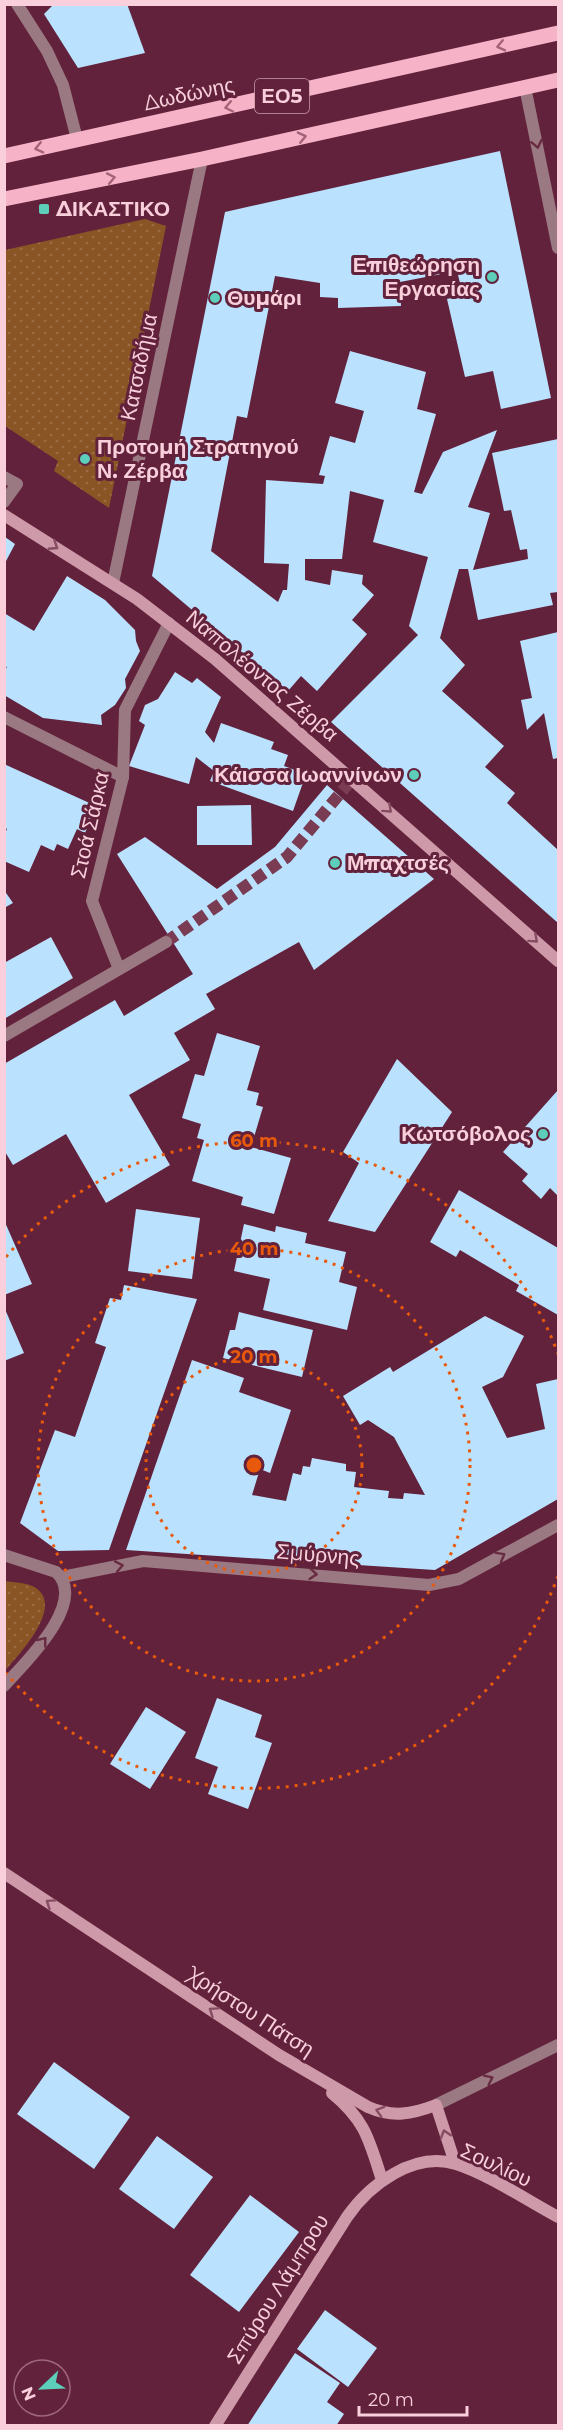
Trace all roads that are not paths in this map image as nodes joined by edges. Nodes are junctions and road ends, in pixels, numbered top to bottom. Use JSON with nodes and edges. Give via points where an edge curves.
{"nodes":[{"id":1,"x":17,"y":4,"type":"edge"},
{"id":2,"x":558,"y":33,"type":"edge"},
{"id":3,"x":558,"y":80,"type":"edge"},
{"id":4,"x":525,"y":87,"type":"junction"},
{"id":5,"x":77,"y":139,"type":"junction"},
{"id":6,"x":4,"y":156,"type":"edge"},
{"id":7,"x":202,"y":159,"type":"junction"},
{"id":8,"x":4,"y":199,"type":"edge"},
{"id":9,"x":558,"y":248,"type":"edge"},
{"id":10,"x":4,"y":477,"type":"edge"},
{"id":11,"x":4,"y":502,"type":"edge"},
{"id":12,"x":4,"y":515,"type":"edge"},
{"id":13,"x":113,"y":583,"type":"junction"},
{"id":14,"x":169,"y":622,"type":"junction"},
{"id":15,"x":4,"y":717,"type":"edge"},
{"id":16,"x":123,"y":777,"type":"junction"},
{"id":17,"x":166,"y":942,"type":"tunnel mouth"},
{"id":18,"x":558,"y":961,"type":"edge"},
{"id":19,"x":119,"y":969,"type":"junction"},
{"id":20,"x":4,"y":1036,"type":"edge"},
{"id":21,"x":558,"y":1524,"type":"edge"},
{"id":22,"x":4,"y":1555,"type":"edge"},
{"id":23,"x":62,"y":1577,"type":"junction"},
{"id":24,"x":4,"y":1686,"type":"edge"},
{"id":25,"x":4,"y":1873,"type":"edge"},
{"id":26,"x":558,"y":2045,"type":"edge"},
{"id":27,"x":279,"y":2055,"type":"junction"},
{"id":28,"x":436,"y":2105,"type":"junction"},
{"id":29,"x":454,"y":2163,"type":"junction"},
{"id":30,"x":382,"y":2180,"type":"junction"},
{"id":31,"x":558,"y":2217,"type":"edge"},
{"id":32,"x":214,"y":2426,"type":"edge"}],
"edges":[{"from":1,"to":5,"type":"street","via":[[63,85]]},
{"from":2,"to":5,"type":"main road","name":"Δωδώνης","number":"ΕΟ5","one_way":true},
{"from":3,"to":4,"type":"main road","number":"ΕΟ5"},
{"from":7,"to":4,"type":"main road","number":"ΕΟ5","one_way":true},
{"from":4,"to":9,"type":"street","one_way":true},
{"from":5,"to":6,"type":"main road","name":"Δωδώνης","number":"ΕΟ5","one_way":true},
{"from":8,"to":7,"type":"main road","number":"ΕΟ5","one_way":true},
{"from":7,"to":13,"type":"street","name":"Κατσαδήμα"},
{"from":10,"to":11,"type":"street","via":[[17,484]]},
{"from":12,"to":13,"type":"main road","name":"Ναπολέοντος Ζέρβα","one_way":true},
{"from":13,"to":14,"type":"main road","name":"Ναπολέοντος Ζέρβα"},
{"from":14,"to":16,"type":"street","name":"Στοά Σάρκα","via":[[125,710]]},
{"from":14,"to":18,"type":"main road","name":"Ναπολέοντος Ζέρβα","one_way":true,"via":[[353,778]]},
{"from":15,"to":16,"type":"street"},
{"from":16,"to":19,"type":"street","name":"Στοά Σάρκα","via":[[92,901]]},
{"from":17,"to":19,"type":"street"},
{"from":19,"to":20,"type":"street"},
{"from":23,"to":21,"type":"street","name":"Σμύρνης","one_way":true,"via":[[154,1561],[429,1585],[459,1579]]},
{"from":22,"to":23,"type":"street","via":[[44,1566]]},
{"from":24,"to":23,"type":"street","one_way":true,"via":[[60,1617],[65,1598]]},
{"from":27,"to":25,"type":"main road","name":"Χρήστου Πάτση","one_way":true},
{"from":28,"to":26,"type":"street","one_way":true},
{"from":28,"to":27,"type":"main road","name":"Χρήστου Πάτση","one_way":true,"via":[[404,2114],[374,2110]]},
{"from":27,"to":30,"type":"main road","via":[[356,2114],[368,2133]]},
{"from":29,"to":28,"type":"main road","one_way":true},
{"from":29,"to":30,"type":"main road","name":"Σουλίου","via":[[423,2165]]},
{"from":29,"to":31,"type":"main road","name":"Σουλίου"},
{"from":30,"to":32,"type":"main road","name":"Σπύρου Λάμπρου","via":[[347,2217]]}]}
